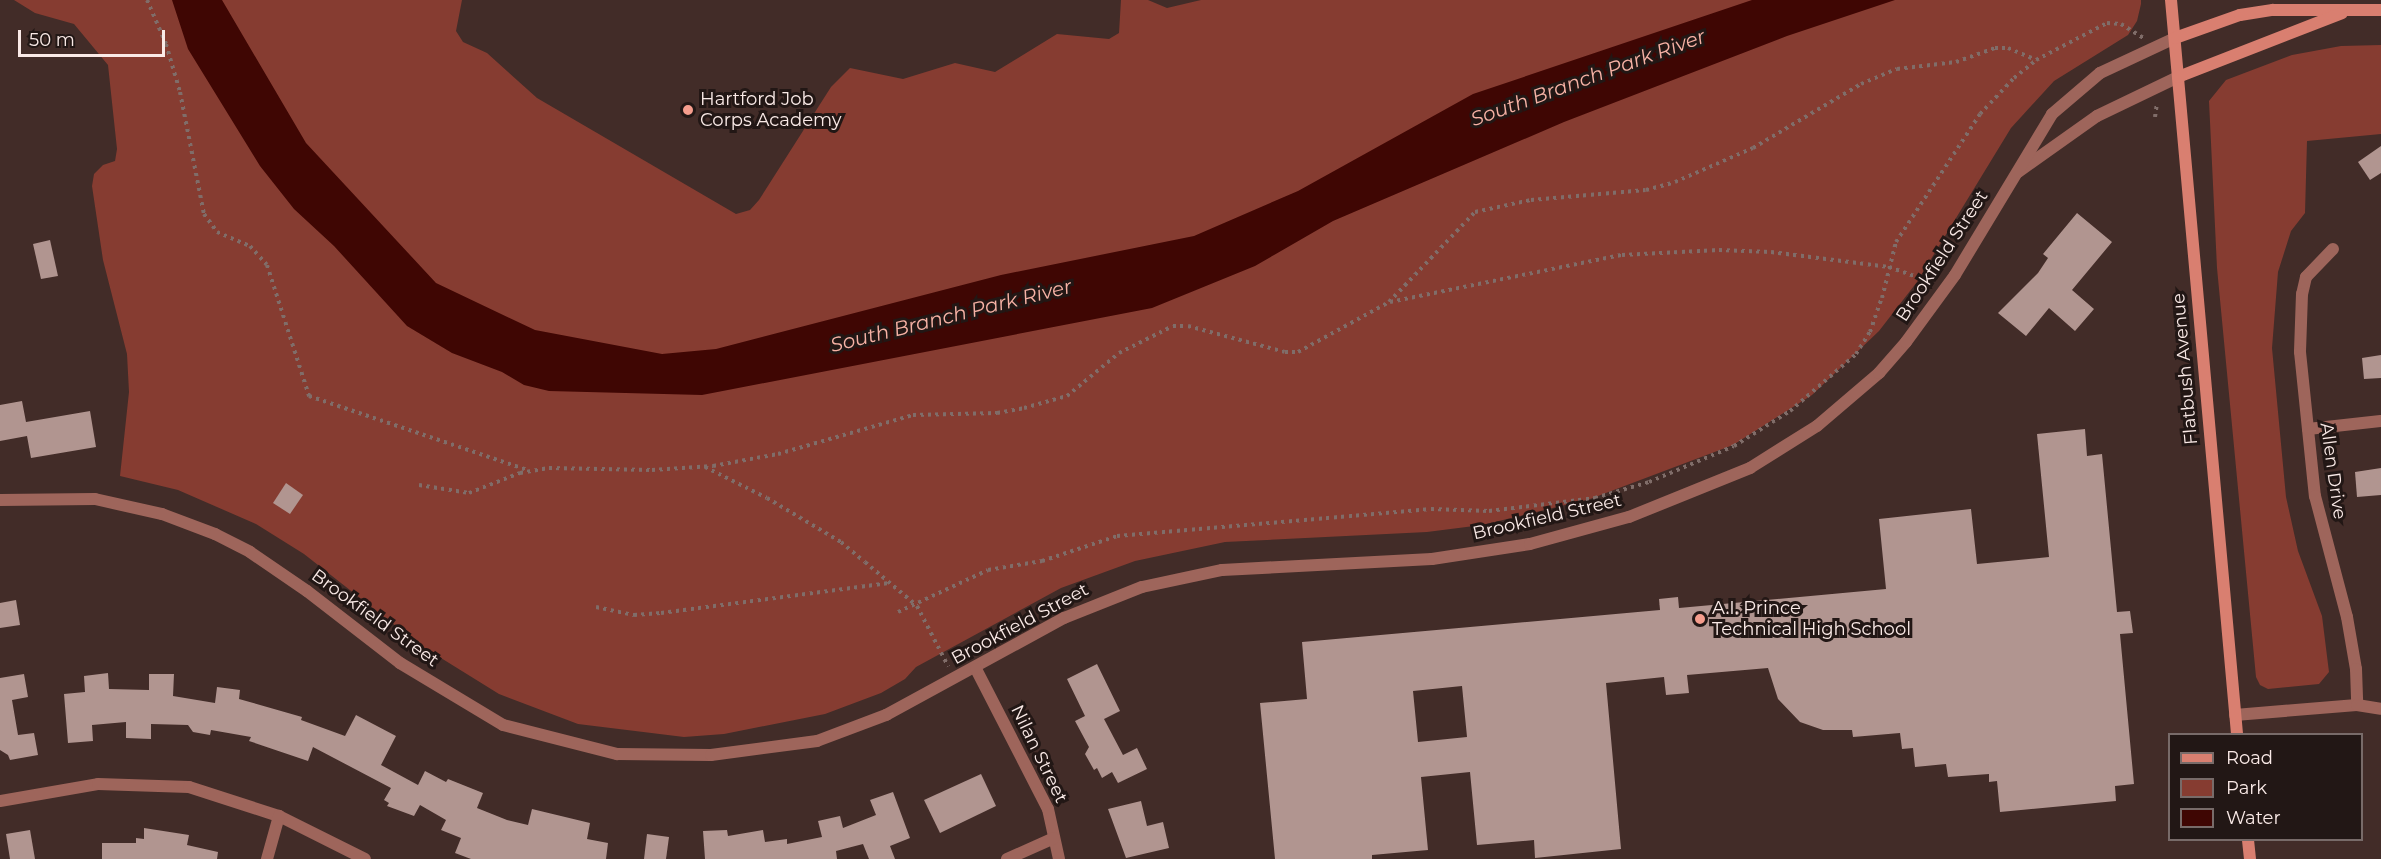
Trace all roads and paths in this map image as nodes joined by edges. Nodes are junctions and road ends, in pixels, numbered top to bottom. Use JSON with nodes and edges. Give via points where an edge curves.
{"nodes":[{"id":1,"x":147,"y":0,"type":"edge"},
{"id":2,"x":2171,"y":0,"type":"edge"},
{"id":3,"x":2349,"y":10,"type":"junction"},
{"id":4,"x":2381,"y":10,"type":"edge"},
{"id":5,"x":2140,"y":33,"type":"dead end"},
{"id":6,"x":2175,"y":38,"type":"junction"},
{"id":7,"x":2036,"y":60,"type":"junction"},
{"id":8,"x":2178,"y":77,"type":"junction"},
{"id":9,"x":2018,"y":172,"type":"junction"},
{"id":10,"x":2333,"y":249,"type":"dead end"},
{"id":11,"x":1889,"y":267,"type":"junction"},
{"id":12,"x":1946,"y":288,"type":"junction"},
{"id":13,"x":1389,"y":302,"type":"junction"},
{"id":14,"x":2381,"y":422,"type":"edge"},
{"id":15,"x":2308,"y":429,"type":"junction"},
{"id":16,"x":704,"y":466,"type":"junction"},
{"id":17,"x":529,"y":471,"type":"junction"},
{"id":18,"x":419,"y":484,"type":"dead end"},
{"id":19,"x":0,"y":500,"type":"edge"},
{"id":20,"x":890,"y":583,"type":"junction"},
{"id":21,"x":917,"y":606,"type":"junction"},
{"id":22,"x":596,"y":607,"type":"dead end"},
{"id":23,"x":898,"y":612,"type":"dead end"},
{"id":24,"x":976,"y":669,"type":"junction"},
{"id":25,"x":955,"y":678,"type":"junction"},
{"id":26,"x":2356,"y":705,"type":"junction"},
{"id":27,"x":2381,"y":709,"type":"edge"},
{"id":28,"x":2235,"y":715,"type":"junction"},
{"id":29,"x":2237,"y":733,"type":"edge"},
{"id":30,"x":0,"y":801,"type":"edge"},
{"id":31,"x":279,"y":816,"type":"junction"},
{"id":32,"x":1054,"y":838,"type":"junction"},
{"id":33,"x":2248,"y":841,"type":"edge"},
{"id":34,"x":267,"y":859,"type":"edge"},
{"id":35,"x":365,"y":859,"type":"edge"},
{"id":36,"x":1007,"y":859,"type":"edge"},
{"id":37,"x":1059,"y":859,"type":"edge"},
{"id":38,"x":2250,"y":859,"type":"edge"}],
"edges":[{"from":1,"to":17,"type":"path","via":[[180,92],[204,214],[218,232],[250,246],[267,265],[309,396]]},
{"from":2,"to":6,"type":"street","name":"Flatbush Avenue"},
{"from":3,"to":4,"type":"street","name":"Brookfield Street"},
{"from":3,"to":6,"type":"street","name":"Brookfield Street","via":[[2273,10],[2240,15]]},
{"from":3,"to":8,"type":"street","name":"Brookfield Street"},
{"from":5,"to":7,"type":"path","via":[[2121,24],[2107,23]]},
{"from":6,"to":8,"type":"street","name":"Flatbush Avenue"},
{"from":6,"to":9,"type":"street","name":"Brookfield Street","via":[[2141,51],[2075,91],[2038,133]]},
{"from":7,"to":11,"type":"path","via":[[1980,114],[1896,242]]},
{"from":7,"to":13,"type":"path","via":[[2008,48],[1995,48],[1956,62],[1897,69],[1861,84],[1754,148],[1675,182],[1646,190],[1492,206],[1475,212]]},
{"from":8,"to":9,"type":"street","name":"Brookfield Street","via":[[2097,116]]},
{"from":8,"to":28,"type":"street","name":"Flatbush Avenue"},
{"from":9,"to":12,"type":"street","name":"Brookfield Street"},
{"from":10,"to":15,"type":"street","name":"Allen Drive","via":[[2306,277],[2302,294],[2300,352]]},
{"from":11,"to":12,"type":"path"},
{"from":11,"to":13,"type":"path","via":[[1771,252],[1719,250],[1622,255]]},
{"from":11,"to":21,"type":"path","via":[[1870,332],[1856,354],[1831,378],[1734,446],[1649,482],[1596,498],[1489,511],[1431,509],[1117,536],[1042,561],[988,570]]},
{"from":12,"to":24,"type":"street","name":"Brookfield Street","via":[[1879,373],[1817,426],[1750,468],[1669,503],[1580,532],[1482,552],[1381,563],[1257,567],[1180,578],[1122,594],[1064,618]]},
{"from":13,"to":16,"type":"path","via":[[1298,352],[1188,326],[1173,326],[1119,353],[1083,385],[1047,403],[997,413],[913,415],[778,454]]},
{"from":14,"to":15,"type":"street"},
{"from":15,"to":26,"type":"street","name":"Allen Drive","via":[[2315,496],[2347,617],[2356,669]]},
{"from":16,"to":17,"type":"path","via":[[652,470],[573,466]]},
{"from":16,"to":20,"type":"path","via":[[841,542]]},
{"from":17,"to":18,"type":"path","via":[[469,493]]},
{"from":19,"to":25,"type":"street","name":"Brookfield Street","via":[[95,499],[162,514],[215,534],[250,552],[307,591],[400,663],[503,725],[617,754],[711,755],[817,741],[886,715]]},
{"from":20,"to":21,"type":"path"},
{"from":20,"to":22,"type":"path","via":[[661,614],[634,615]]},
{"from":21,"to":23,"type":"path"},
{"from":21,"to":25,"type":"path"},
{"from":24,"to":25,"type":"street","name":"Brookfield Street"},
{"from":24,"to":32,"type":"street","name":"Nilan Street","via":[[1048,809]]},
{"from":26,"to":27,"type":"street"},
{"from":26,"to":28,"type":"street"},
{"from":28,"to":29,"type":"street","name":"Flatbush Avenue"},
{"from":30,"to":31,"type":"street","via":[[98,784],[189,787]]},
{"from":31,"to":34,"type":"street"},
{"from":31,"to":35,"type":"street"},
{"from":32,"to":36,"type":"street"},
{"from":32,"to":37,"type":"street","name":"Nilan Street"},
{"from":33,"to":38,"type":"street"}]}
